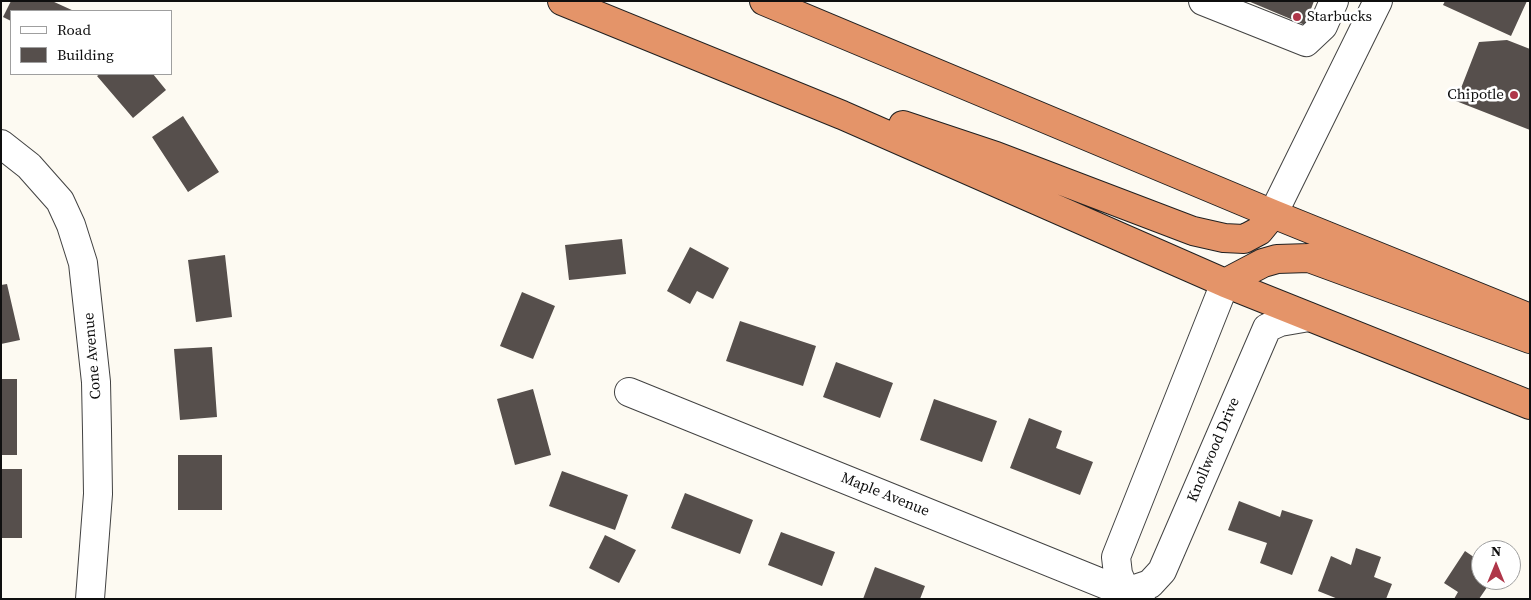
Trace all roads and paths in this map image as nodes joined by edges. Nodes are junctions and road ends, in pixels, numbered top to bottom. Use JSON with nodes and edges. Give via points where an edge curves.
{"nodes":[{"id":1,"x":562,"y":1,"type":"edge"},
{"id":2,"x":764,"y":1,"type":"edge"},
{"id":3,"x":1203,"y":1,"type":"edge"},
{"id":4,"x":1334,"y":1,"type":"edge"},
{"id":5,"x":1378,"y":1,"type":"edge"},
{"id":6,"x":793,"y":96,"type":"junction"},
{"id":7,"x":1,"y":144,"type":"edge"},
{"id":8,"x":1273,"y":214,"type":"junction"},
{"id":9,"x":1225,"y":283,"type":"junction"},
{"id":10,"x":1309,"y":317,"type":"junction"},
{"id":11,"x":1530,"y":318,"type":"edge"},
{"id":12,"x":1530,"y":339,"type":"edge"},
{"id":13,"x":629,"y":392,"type":"dead end"},
{"id":14,"x":1530,"y":405,"type":"edge"},
{"id":15,"x":1130,"y":597,"type":"edge"},
{"id":16,"x":90,"y":599,"type":"edge"}],
"edges":[{"from":1,"to":6,"type":"highway"},
{"from":2,"to":8,"type":"highway"},
{"from":3,"to":4,"type":"street","via":[[1306,42],[1323,26]]},
{"from":5,"to":8,"type":"street"},
{"from":6,"to":8,"type":"highway","via":[[855,109],[996,156],[1193,231],[1244,239],[1259,231]]},
{"from":6,"to":9,"type":"highway"},
{"from":7,"to":16,"type":"street","name":"Cone Avenue","via":[[29,166],[60,201],[83,263],[96,382],[98,494]]},
{"from":8,"to":11,"type":"highway"},
{"from":9,"to":10,"type":"highway"},
{"from":9,"to":12,"type":"highway","via":[[1276,258],[1309,258]]},
{"from":9,"to":15,"type":"street","via":[[1116,557],[1118,574]]},
{"from":10,"to":14,"type":"highway"},
{"from":10,"to":15,"type":"street","name":"Knollwood Drive","via":[[1280,322],[1267,328],[1162,571],[1150,584]]},
{"from":13,"to":15,"type":"street","name":"Maple Avenue"}]}
